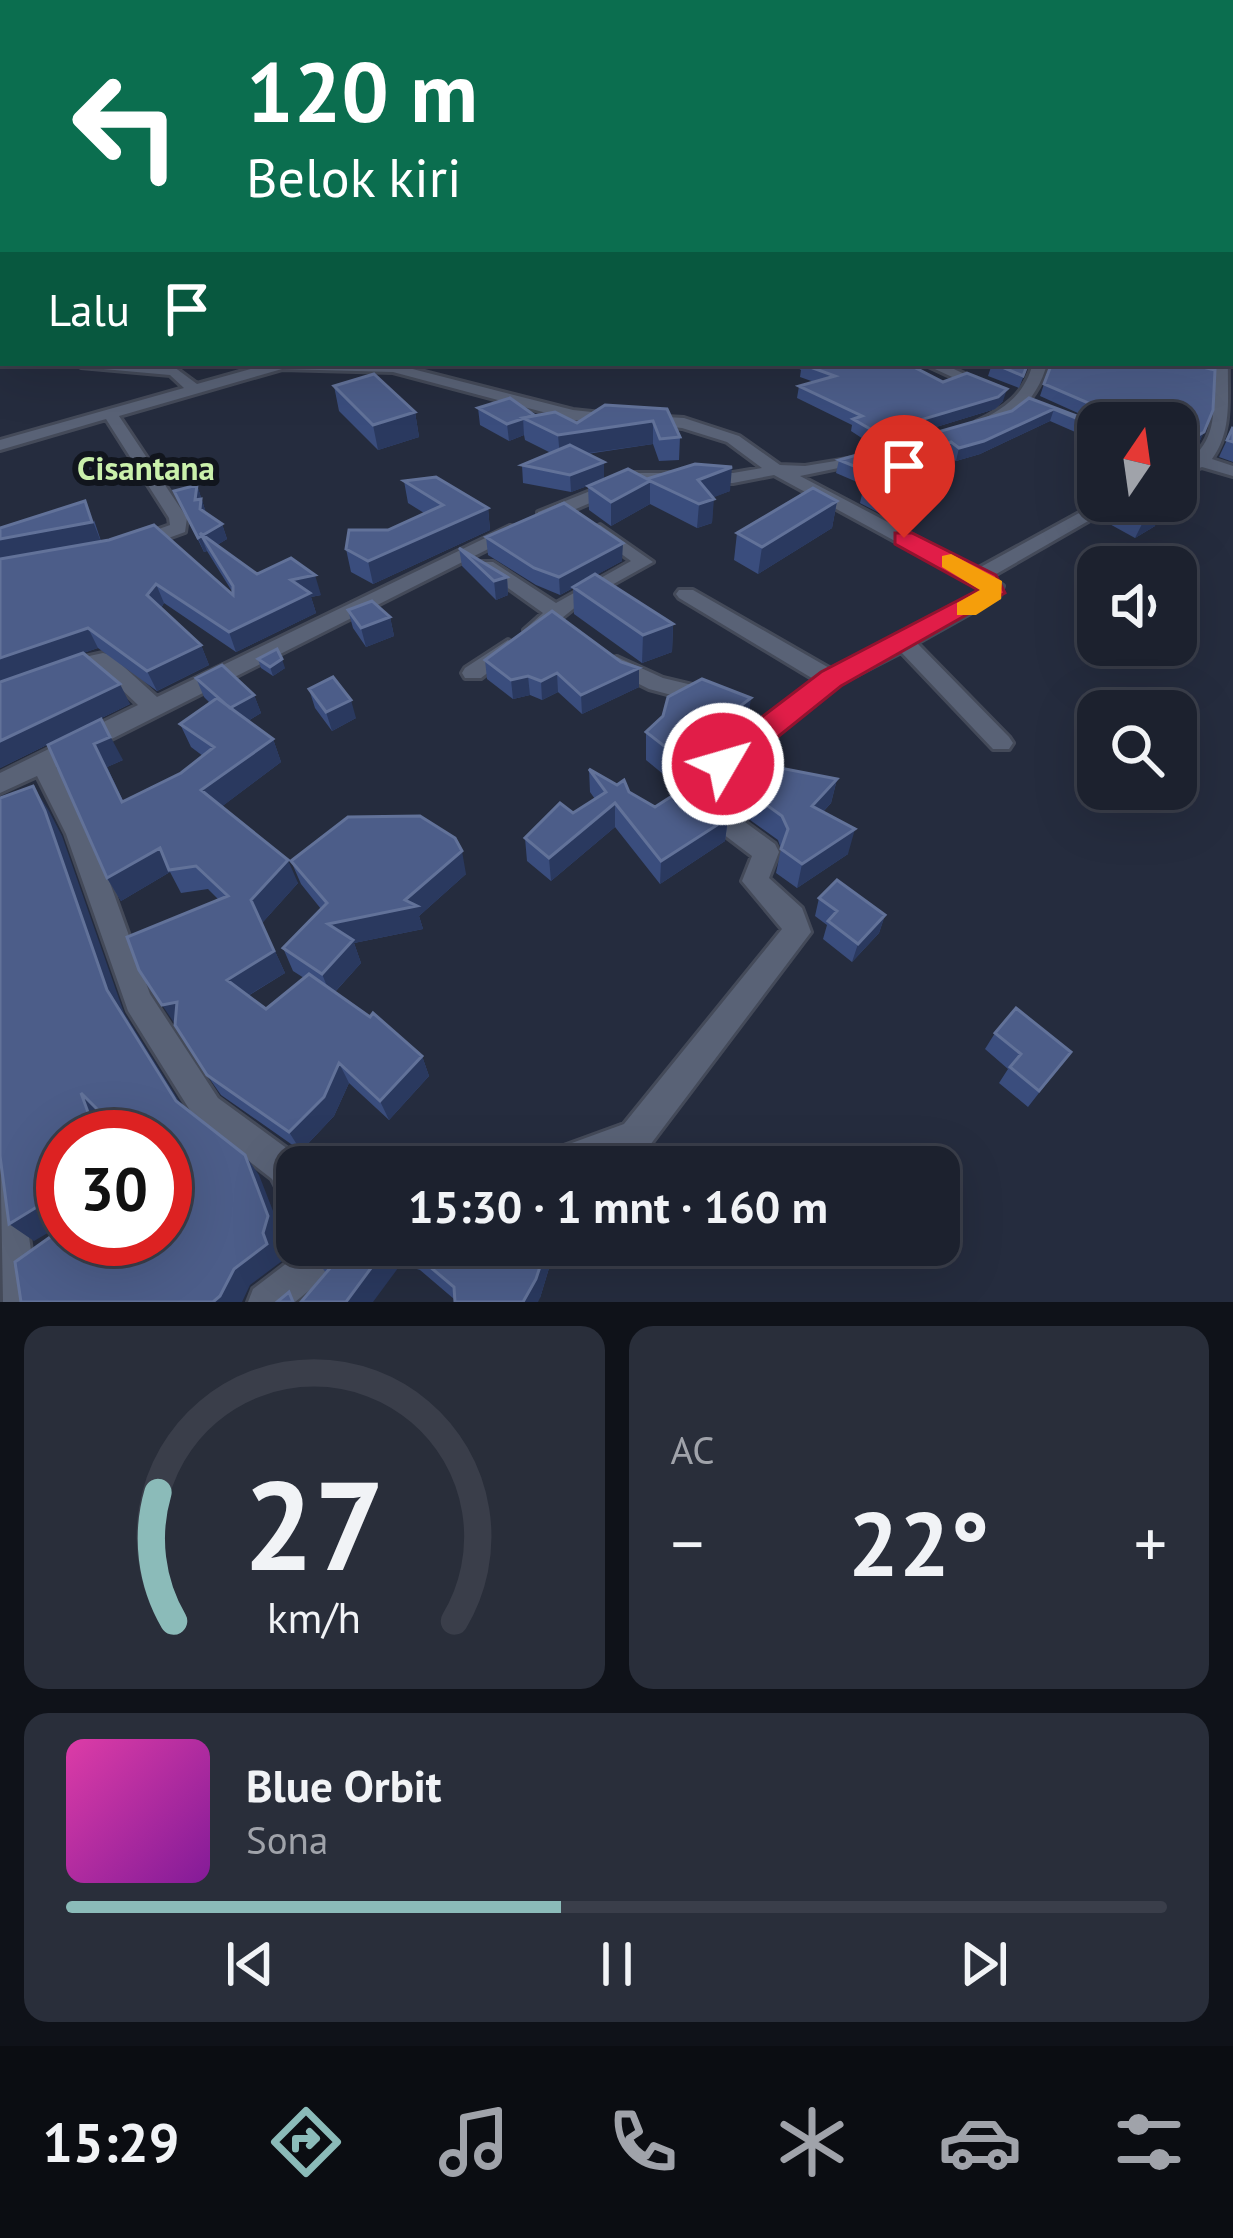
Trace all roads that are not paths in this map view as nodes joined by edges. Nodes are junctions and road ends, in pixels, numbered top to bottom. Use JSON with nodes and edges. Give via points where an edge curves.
{"nodes":[{"id":1,"x":116,"y":366,"type":"edge"},
{"id":2,"x":277,"y":366,"type":"edge"},
{"id":3,"x":339,"y":366,"type":"edge"},
{"id":4,"x":936,"y":366,"type":"edge"},
{"id":5,"x":1039,"y":366,"type":"edge"},
{"id":6,"x":1221,"y":366,"type":"edge"},
{"id":7,"x":194,"y":388,"type":"junction"},
{"id":8,"x":1021,"y":400,"type":"junction"},
{"id":9,"x":1040,"y":407,"type":"edge"},
{"id":10,"x":110,"y":413,"type":"junction"},
{"id":11,"x":965,"y":430,"type":"edge"},
{"id":12,"x":0,"y":446,"type":"edge"},
{"id":13,"x":884,"y":453,"type":"edge"},
{"id":14,"x":1197,"y":463,"type":"edge"},
{"id":15,"x":1202,"y":464,"type":"junction"},
{"id":16,"x":1197,"y":466,"type":"edge"},
{"id":17,"x":776,"y":470,"type":"junction"},
{"id":18,"x":1233,"y":471,"type":"edge"},
{"id":19,"x":564,"y":506,"type":"junction"},
{"id":20,"x":1077,"y":522,"type":"edge"},
{"id":21,"x":117,"y":549,"type":"edge"},
{"id":22,"x":465,"y":553,"type":"junction"},
{"id":23,"x":979,"y":576,"type":"junction"},
{"id":24,"x":686,"y":594,"type":"dead end"},
{"id":25,"x":569,"y":626,"type":"junction"},
{"id":26,"x":903,"y":640,"type":"junction"},
{"id":27,"x":473,"y":674,"type":"dead end"},
{"id":28,"x":42,"y":677,"type":"edge"},
{"id":29,"x":831,"y":679,"type":"junction"},
{"id":30,"x":716,"y":700,"type":"edge"},
{"id":31,"x":153,"y":706,"type":"junction"},
{"id":32,"x":1001,"y":742,"type":"dead end"},
{"id":33,"x":42,"y":763,"type":"junction"},
{"id":34,"x":0,"y":784,"type":"edge"},
{"id":35,"x":610,"y":1146,"type":"edge"},
{"id":36,"x":0,"y":1154,"type":"edge"},
{"id":37,"x":276,"y":1161,"type":"edge"},
{"id":38,"x":296,"y":1266,"type":"edge"},
{"id":39,"x":21,"y":1302,"type":"edge"},
{"id":40,"x":266,"y":1302,"type":"edge"}],
"edges":[{"from":1,"to":7,"type":"street","via":[[174,371]]},
{"from":2,"to":7,"type":"street"},
{"from":3,"to":17,"type":"street","via":[[393,368],[573,415],[684,423],[733,439]]},
{"from":4,"to":8,"type":"street"},
{"from":5,"to":8,"type":"street","via":[[1035,388]]},
{"from":6,"to":15,"type":"street","via":[[1222,434]]},
{"from":7,"to":10,"type":"street"},
{"from":8,"to":9,"type":"street"},
{"from":8,"to":11,"type":"street"},
{"from":10,"to":12,"type":"street"},
{"from":10,"to":21,"type":"street","via":[[179,528]]},
{"from":13,"to":17,"type":"street"},
{"from":14,"to":15,"type":"street"},
{"from":15,"to":16,"type":"street"},
{"from":15,"to":18,"type":"street"},
{"from":17,"to":19,"type":"street","via":[[635,478]]},
{"from":17,"to":23,"type":"street"},
{"from":19,"to":22,"type":"street"},
{"from":19,"to":25,"type":"street","via":[[644,562],[576,596]]},
{"from":20,"to":23,"type":"street"},
{"from":22,"to":25,"type":"street"},
{"from":22,"to":31,"type":"street"},
{"from":23,"to":26,"type":"street","via":[[992,593]]},
{"from":24,"to":29,"type":"street"},
{"from":25,"to":27,"type":"street"},
{"from":25,"to":30,"type":"street","via":[[657,684]]},
{"from":26,"to":29,"type":"street"},
{"from":26,"to":32,"type":"street"},
{"from":28,"to":31,"type":"street","via":[[103,660]]},
{"from":29,"to":35,"type":"street","via":[[686,792],[766,852],[755,881],[797,925],[635,1137]]},
{"from":31,"to":33,"type":"street"},
{"from":33,"to":34,"type":"street"},
{"from":33,"to":37,"type":"street","via":[[80,833],[138,1001],[207,1109]]},
{"from":36,"to":39,"type":"street"},
{"from":38,"to":40,"type":"street"}]}
